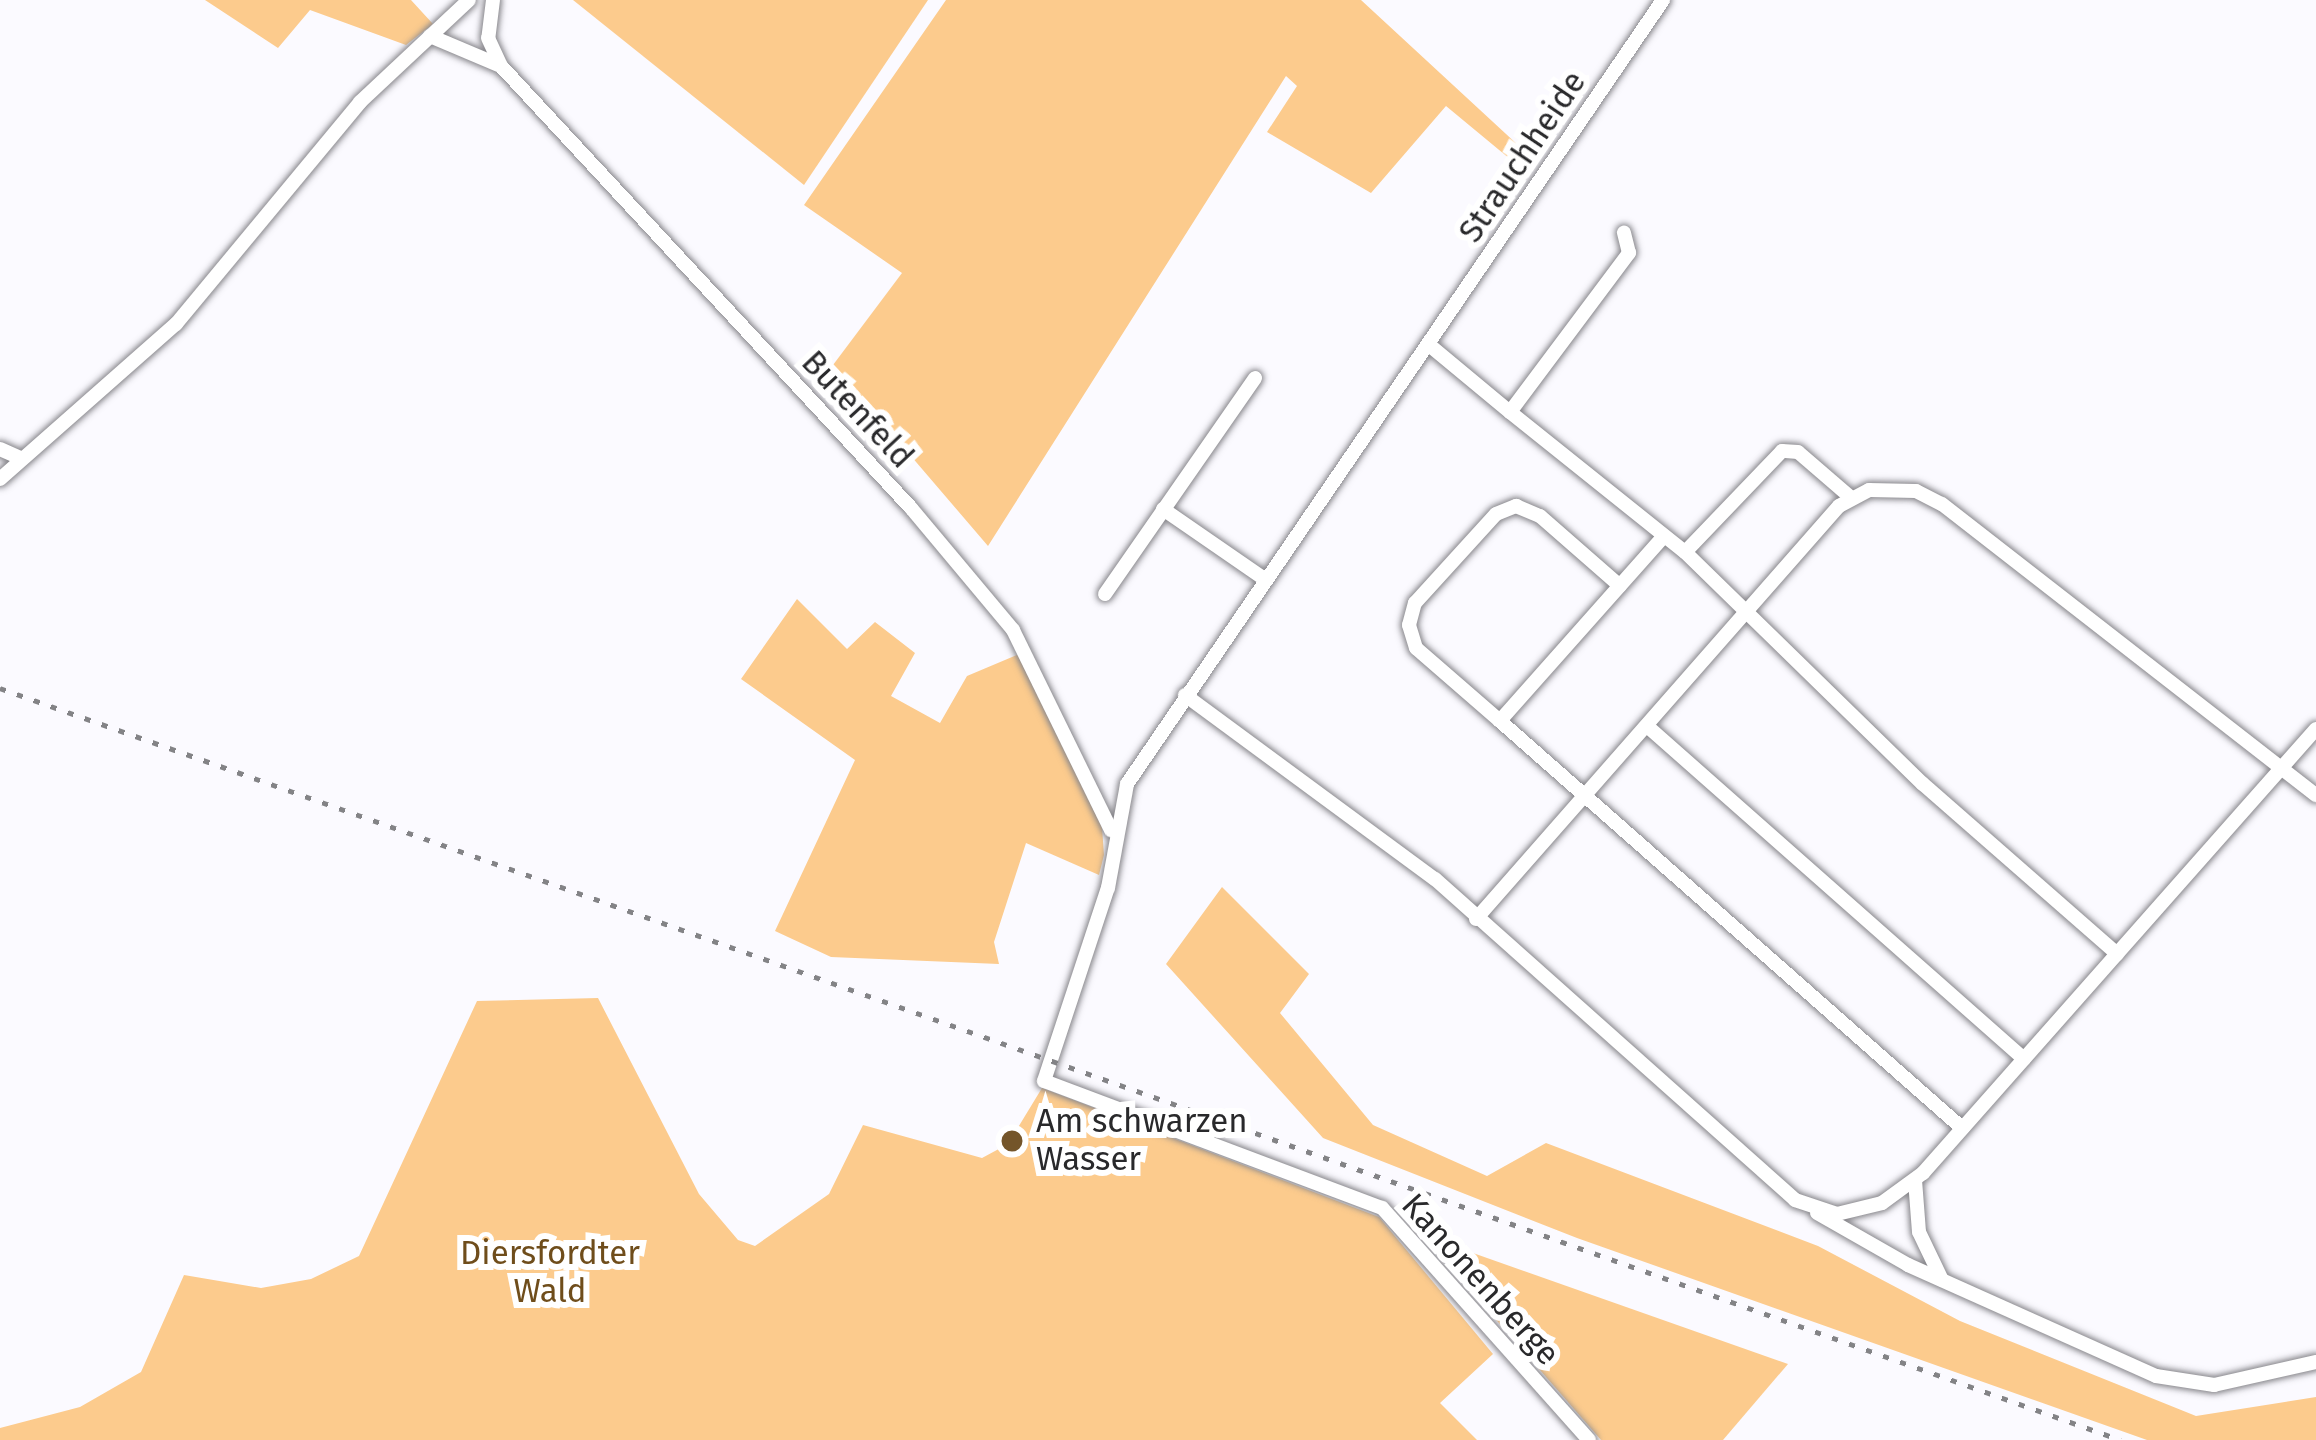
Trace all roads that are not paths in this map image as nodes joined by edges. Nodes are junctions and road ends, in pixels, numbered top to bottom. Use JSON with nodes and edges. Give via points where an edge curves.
{"nodes":[{"id":1,"x":469,"y":0,"type":"edge"},
{"id":2,"x":493,"y":0,"type":"edge"},
{"id":3,"x":1663,"y":0,"type":"edge"},
{"id":4,"x":430,"y":37,"type":"junction"},
{"id":5,"x":501,"y":66,"type":"junction"},
{"id":6,"x":1624,"y":233,"type":"dead end"},
{"id":7,"x":1428,"y":344,"type":"junction"},
{"id":8,"x":1255,"y":378,"type":"dead end"},
{"id":9,"x":1510,"y":412,"type":"junction"},
{"id":10,"x":0,"y":449,"type":"edge"},
{"id":11,"x":20,"y":458,"type":"junction"},
{"id":12,"x":0,"y":479,"type":"edge"},
{"id":13,"x":1850,"y":496,"type":"junction"},
{"id":14,"x":1163,"y":508,"type":"junction"},
{"id":15,"x":1664,"y":536,"type":"junction"},
{"id":16,"x":1684,"y":552,"type":"junction"},
{"id":17,"x":1266,"y":580,"type":"junction"},
{"id":18,"x":1620,"y":586,"type":"junction"},
{"id":19,"x":1105,"y":594,"type":"dead end"},
{"id":20,"x":1746,"y":613,"type":"junction"},
{"id":21,"x":1186,"y":695,"type":"junction"},
{"id":22,"x":1500,"y":721,"type":"junction"},
{"id":23,"x":1647,"y":726,"type":"junction"},
{"id":24,"x":2316,"y":729,"type":"edge"},
{"id":25,"x":2281,"y":769,"type":"junction"},
{"id":26,"x":1092,"y":784,"type":"junction"},
{"id":27,"x":1127,"y":784,"type":"junction"},
{"id":28,"x":1586,"y":795,"type":"junction"},
{"id":29,"x":2316,"y":795,"type":"edge"},
{"id":30,"x":1113,"y":835,"type":"junction"},
{"id":31,"x":1476,"y":919,"type":"junction"},
{"id":32,"x":2117,"y":954,"type":"junction"},
{"id":33,"x":2024,"y":1059,"type":"junction"},
{"id":34,"x":1044,"y":1081,"type":"joint"},
{"id":35,"x":1962,"y":1128,"type":"junction"},
{"id":36,"x":1916,"y":1180,"type":"junction"},
{"id":37,"x":1813,"y":1211,"type":"junction"},
{"id":38,"x":1942,"y":1280,"type":"junction"},
{"id":39,"x":2316,"y":1362,"type":"edge"},
{"id":40,"x":1589,"y":1440,"type":"edge"}],
"edges":[{"from":1,"to":4,"type":"street"},
{"from":2,"to":5,"type":"street","via":[[488,38]]},
{"from":3,"to":7,"type":"street","name":"Strauchheide"},
{"from":4,"to":5,"type":"street","name":"Butenfeld"},
{"from":4,"to":11,"type":"street","via":[[360,102],[176,324]]},
{"from":5,"to":26,"type":"street","name":"Butenfeld","via":[[911,508],[1013,630]]},
{"from":6,"to":9,"type":"street","via":[[1629,253]]},
{"from":7,"to":9,"type":"street"},
{"from":7,"to":17,"type":"street","name":"Strauchheide"},
{"from":8,"to":14,"type":"street"},
{"from":9,"to":15,"type":"street"},
{"from":10,"to":11,"type":"street"},
{"from":11,"to":12,"type":"street"},
{"from":13,"to":16,"type":"street","via":[[1798,452],[1782,451]]},
{"from":13,"to":20,"type":"street"},
{"from":13,"to":25,"type":"street","via":[[1901,488],[1942,504]]},
{"from":14,"to":17,"type":"street"},
{"from":14,"to":19,"type":"street"},
{"from":15,"to":16,"type":"street"},
{"from":15,"to":18,"type":"street"},
{"from":16,"to":20,"type":"street"},
{"from":17,"to":21,"type":"street","name":"Strauchheide"},
{"from":18,"to":22,"type":"street"},
{"from":18,"to":22,"type":"street","via":[[1526,508],[1501,510],[1459,554],[1415,604],[1410,633],[1422,654]]},
{"from":20,"to":23,"type":"street"},
{"from":20,"to":32,"type":"street"},
{"from":21,"to":27,"type":"street","name":"Strauchheide"},
{"from":21,"to":31,"type":"street","via":[[1436,879]]},
{"from":22,"to":28,"type":"street"},
{"from":23,"to":28,"type":"street"},
{"from":23,"to":33,"type":"street"},
{"from":24,"to":25,"type":"street"},
{"from":25,"to":29,"type":"street"},
{"from":25,"to":32,"type":"street"},
{"from":26,"to":27,"type":"street"},
{"from":26,"to":30,"type":"street","name":"Butenfeld"},
{"from":27,"to":30,"type":"street","name":"Strauchheide"},
{"from":28,"to":31,"type":"street"},
{"from":28,"to":35,"type":"street"},
{"from":30,"to":34,"type":"street","name":"Strauchheide","via":[[1108,888]]},
{"from":31,"to":37,"type":"street"},
{"from":32,"to":33,"type":"street"},
{"from":33,"to":35,"type":"street"},
{"from":34,"to":40,"type":"street","name":"Kanonenberge","via":[[1382,1208]]},
{"from":35,"to":36,"type":"street"},
{"from":36,"to":37,"type":"street","via":[[1867,1208]]},
{"from":36,"to":38,"type":"street","via":[[1919,1232]]},
{"from":37,"to":38,"type":"street"},
{"from":38,"to":39,"type":"street","via":[[2176,1382],[2228,1384]]}]}
